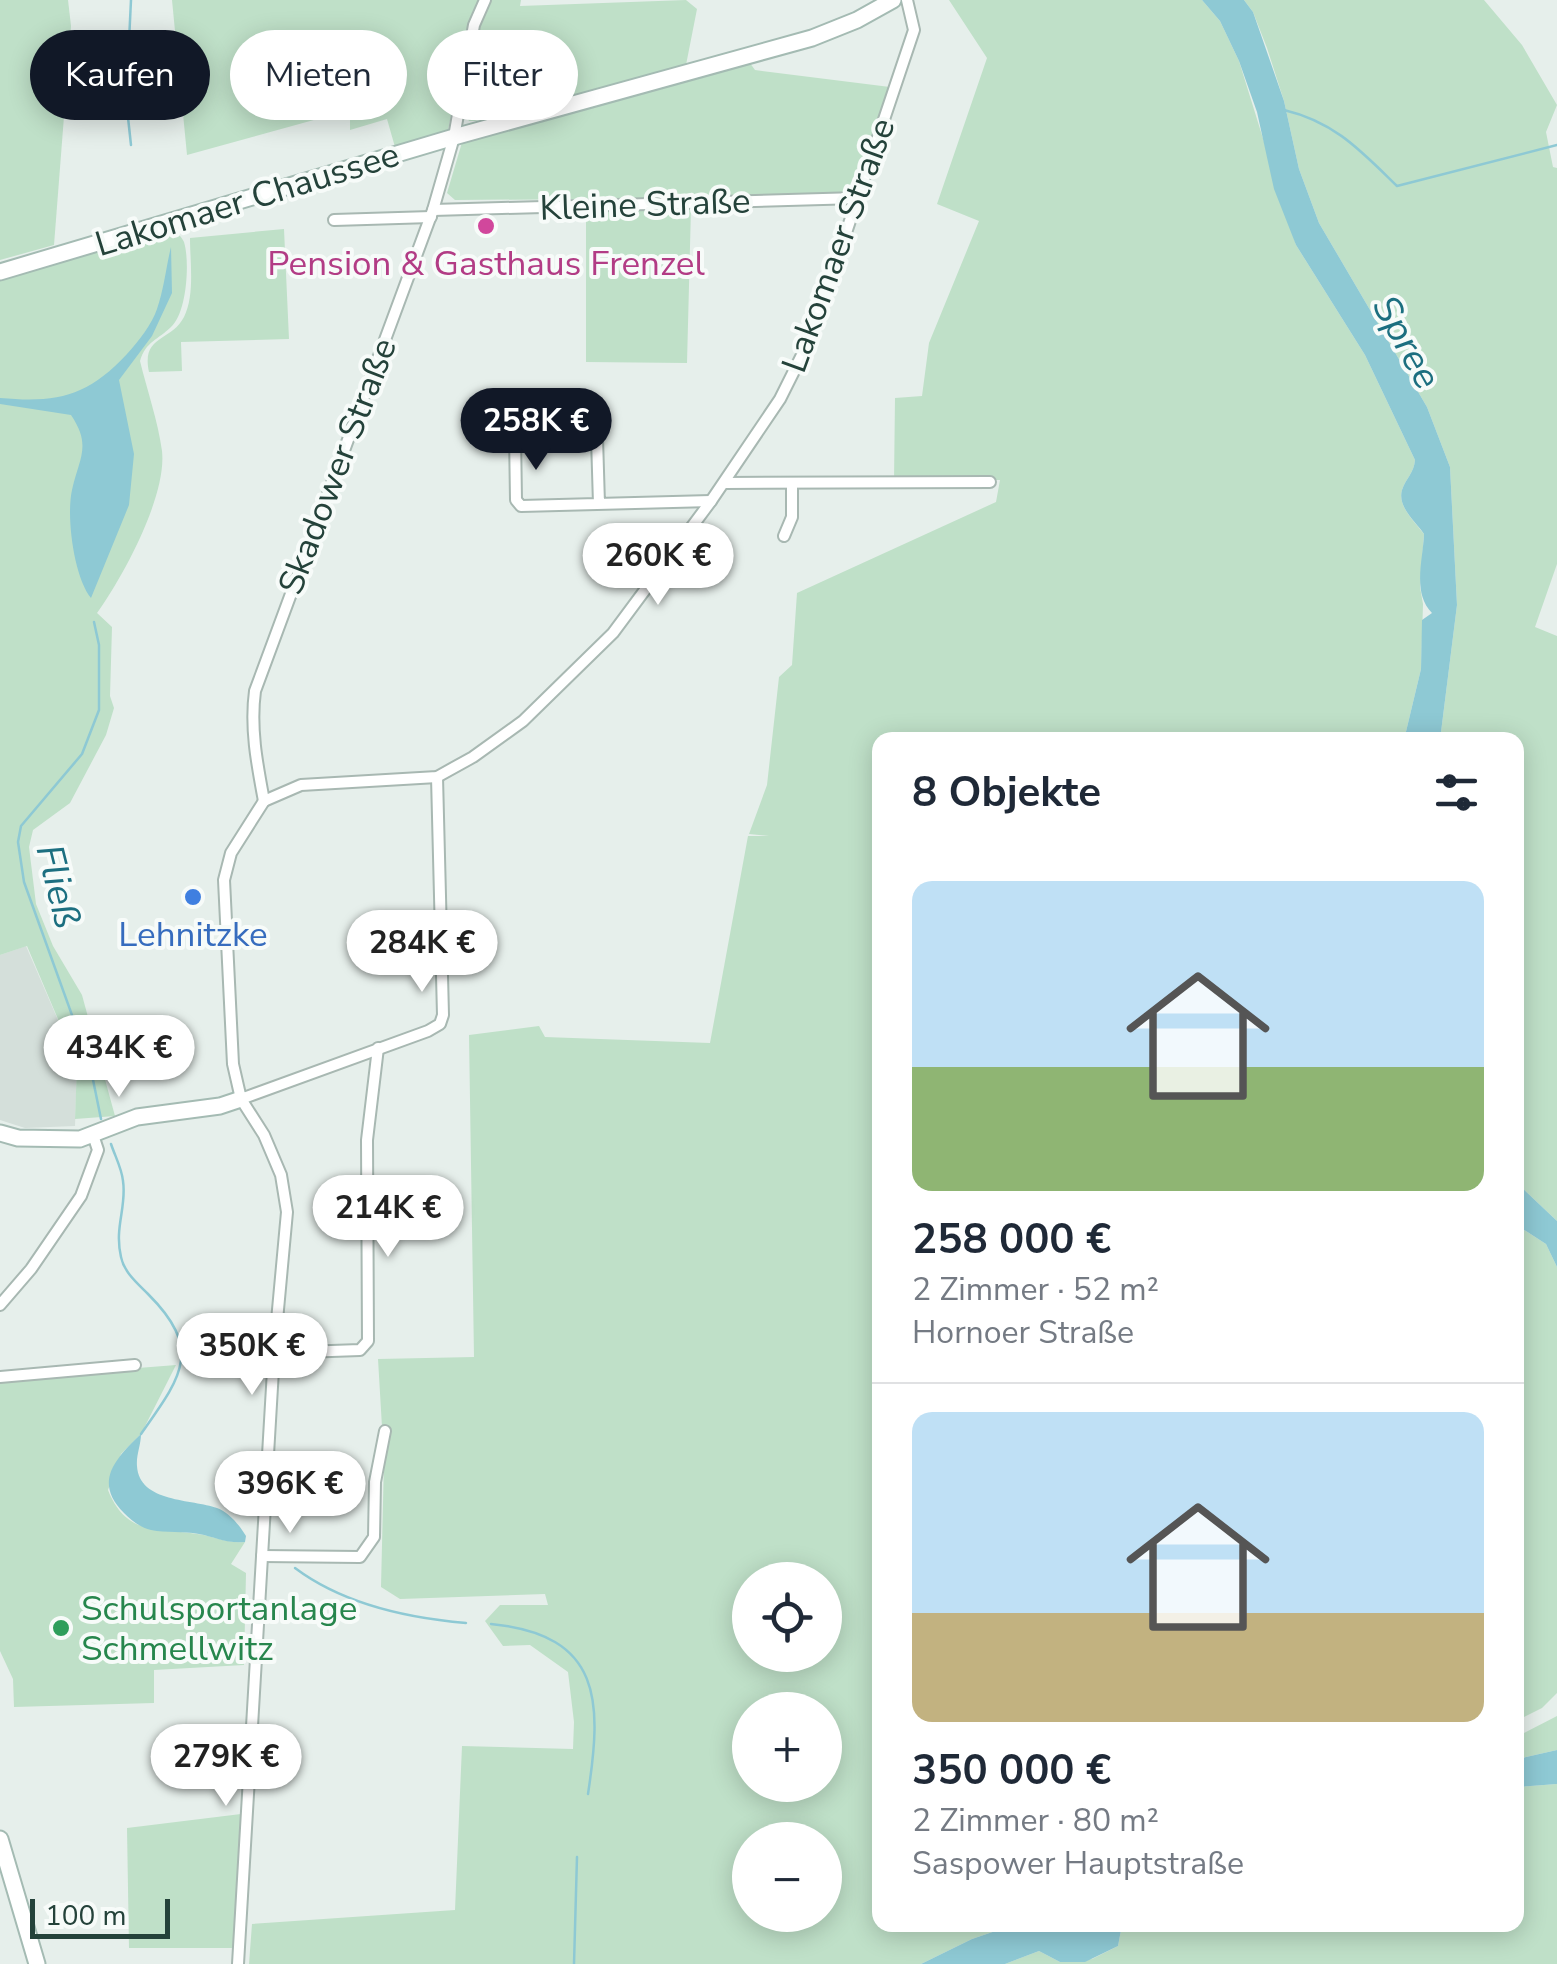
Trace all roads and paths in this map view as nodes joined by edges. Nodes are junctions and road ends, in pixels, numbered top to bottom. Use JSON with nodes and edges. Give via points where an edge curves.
{"nodes":[{"id":1,"x":485,"y":0,"type":"edge"},
{"id":2,"x":894,"y":0,"type":"edge"},
{"id":3,"x":907,"y":0,"type":"edge"},
{"id":4,"x":454,"y":137,"type":"junction"},
{"id":5,"x":858,"y":198,"type":"junction"},
{"id":6,"x":432,"y":214,"type":"junction"},
{"id":7,"x":334,"y":220,"type":"dead end"},
{"id":8,"x":0,"y":272,"type":"edge"},
{"id":9,"x":990,"y":482,"type":"dead end"},
{"id":10,"x":724,"y":484,"type":"junction"},
{"id":11,"x":792,"y":484,"type":"junction"},
{"id":12,"x":711,"y":501,"type":"junction"},
{"id":13,"x":600,"y":504,"type":"junction"},
{"id":14,"x":784,"y":536,"type":"dead end"},
{"id":15,"x":438,"y":777,"type":"junction"},
{"id":16,"x":264,"y":801,"type":"junction"},
{"id":17,"x":378,"y":1048,"type":"junction"},
{"id":18,"x":241,"y":1099,"type":"junction"},
{"id":19,"x":0,"y":1134,"type":"edge"},
{"id":20,"x":92,"y":1135,"type":"junction"},
{"id":21,"x":0,"y":1305,"type":"edge"},
{"id":22,"x":274,"y":1354,"type":"junction"},
{"id":23,"x":135,"y":1365,"type":"dead end"},
{"id":24,"x":0,"y":1376,"type":"edge"},
{"id":25,"x":386,"y":1431,"type":"dead end"},
{"id":26,"x":262,"y":1556,"type":"junction"},
{"id":27,"x":0,"y":1840,"type":"edge"},
{"id":28,"x":37,"y":1964,"type":"edge"},
{"id":29,"x":238,"y":1964,"type":"edge"}],
"edges":[{"from":1,"to":4,"type":"street","name":"Skadower Straße","via":[[474,25]]},
{"from":2,"to":4,"type":"street","name":"Lakomaer Chaussee","via":[[812,38]]},
{"from":3,"to":5,"type":"street","name":"Lakomaer Straße","via":[[914,30]]},
{"from":4,"to":6,"type":"street","name":"Skadower Straße"},
{"from":4,"to":8,"type":"street","name":"Lakomaer Chaussee"},
{"from":5,"to":6,"type":"street","name":"Kleine Straße"},
{"from":5,"to":10,"type":"street","name":"Lakomaer Straße","via":[[811,337]]},
{"from":6,"to":7,"type":"street","name":"Kleine Straße"},
{"from":6,"to":16,"type":"street","name":"Skadower Straße","via":[[255,691]]},
{"from":9,"to":11,"type":"street"},
{"from":10,"to":11,"type":"street"},
{"from":10,"to":12,"type":"street","name":"Lakomaer Straße"},
{"from":11,"to":14,"type":"street","via":[[792,517]]},
{"from":12,"to":13,"type":"street"},
{"from":12,"to":15,"type":"street","name":"Lakomaer Straße","via":[[613,633],[570,677],[524,722]]},
{"from":13,"to":13,"type":"street","via":[[521,506],[516,500],[514,435],[544,430],[551,401],[596,405]]},
{"from":15,"to":16,"type":"street","name":"Lakomaer Straße","via":[[301,785]]},
{"from":15,"to":17,"type":"street","via":[[443,1015],[428,1032]]},
{"from":16,"to":18,"type":"street","via":[[231,853],[224,880],[233,1064]]},
{"from":17,"to":18,"type":"street"},
{"from":17,"to":22,"type":"street","via":[[367,1140],[368,1341],[360,1350]]},
{"from":18,"to":20,"type":"street","via":[[137,1117]]},
{"from":18,"to":22,"type":"street","via":[[270,1148],[287,1212]]},
{"from":19,"to":20,"type":"street"},
{"from":20,"to":21,"type":"street","via":[[98,1150],[81,1196]]},
{"from":22,"to":26,"type":"street"},
{"from":23,"to":24,"type":"street"},
{"from":25,"to":26,"type":"street","via":[[375,1482],[374,1537],[360,1558]]},
{"from":26,"to":29,"type":"street"},
{"from":27,"to":28,"type":"street"}]}
